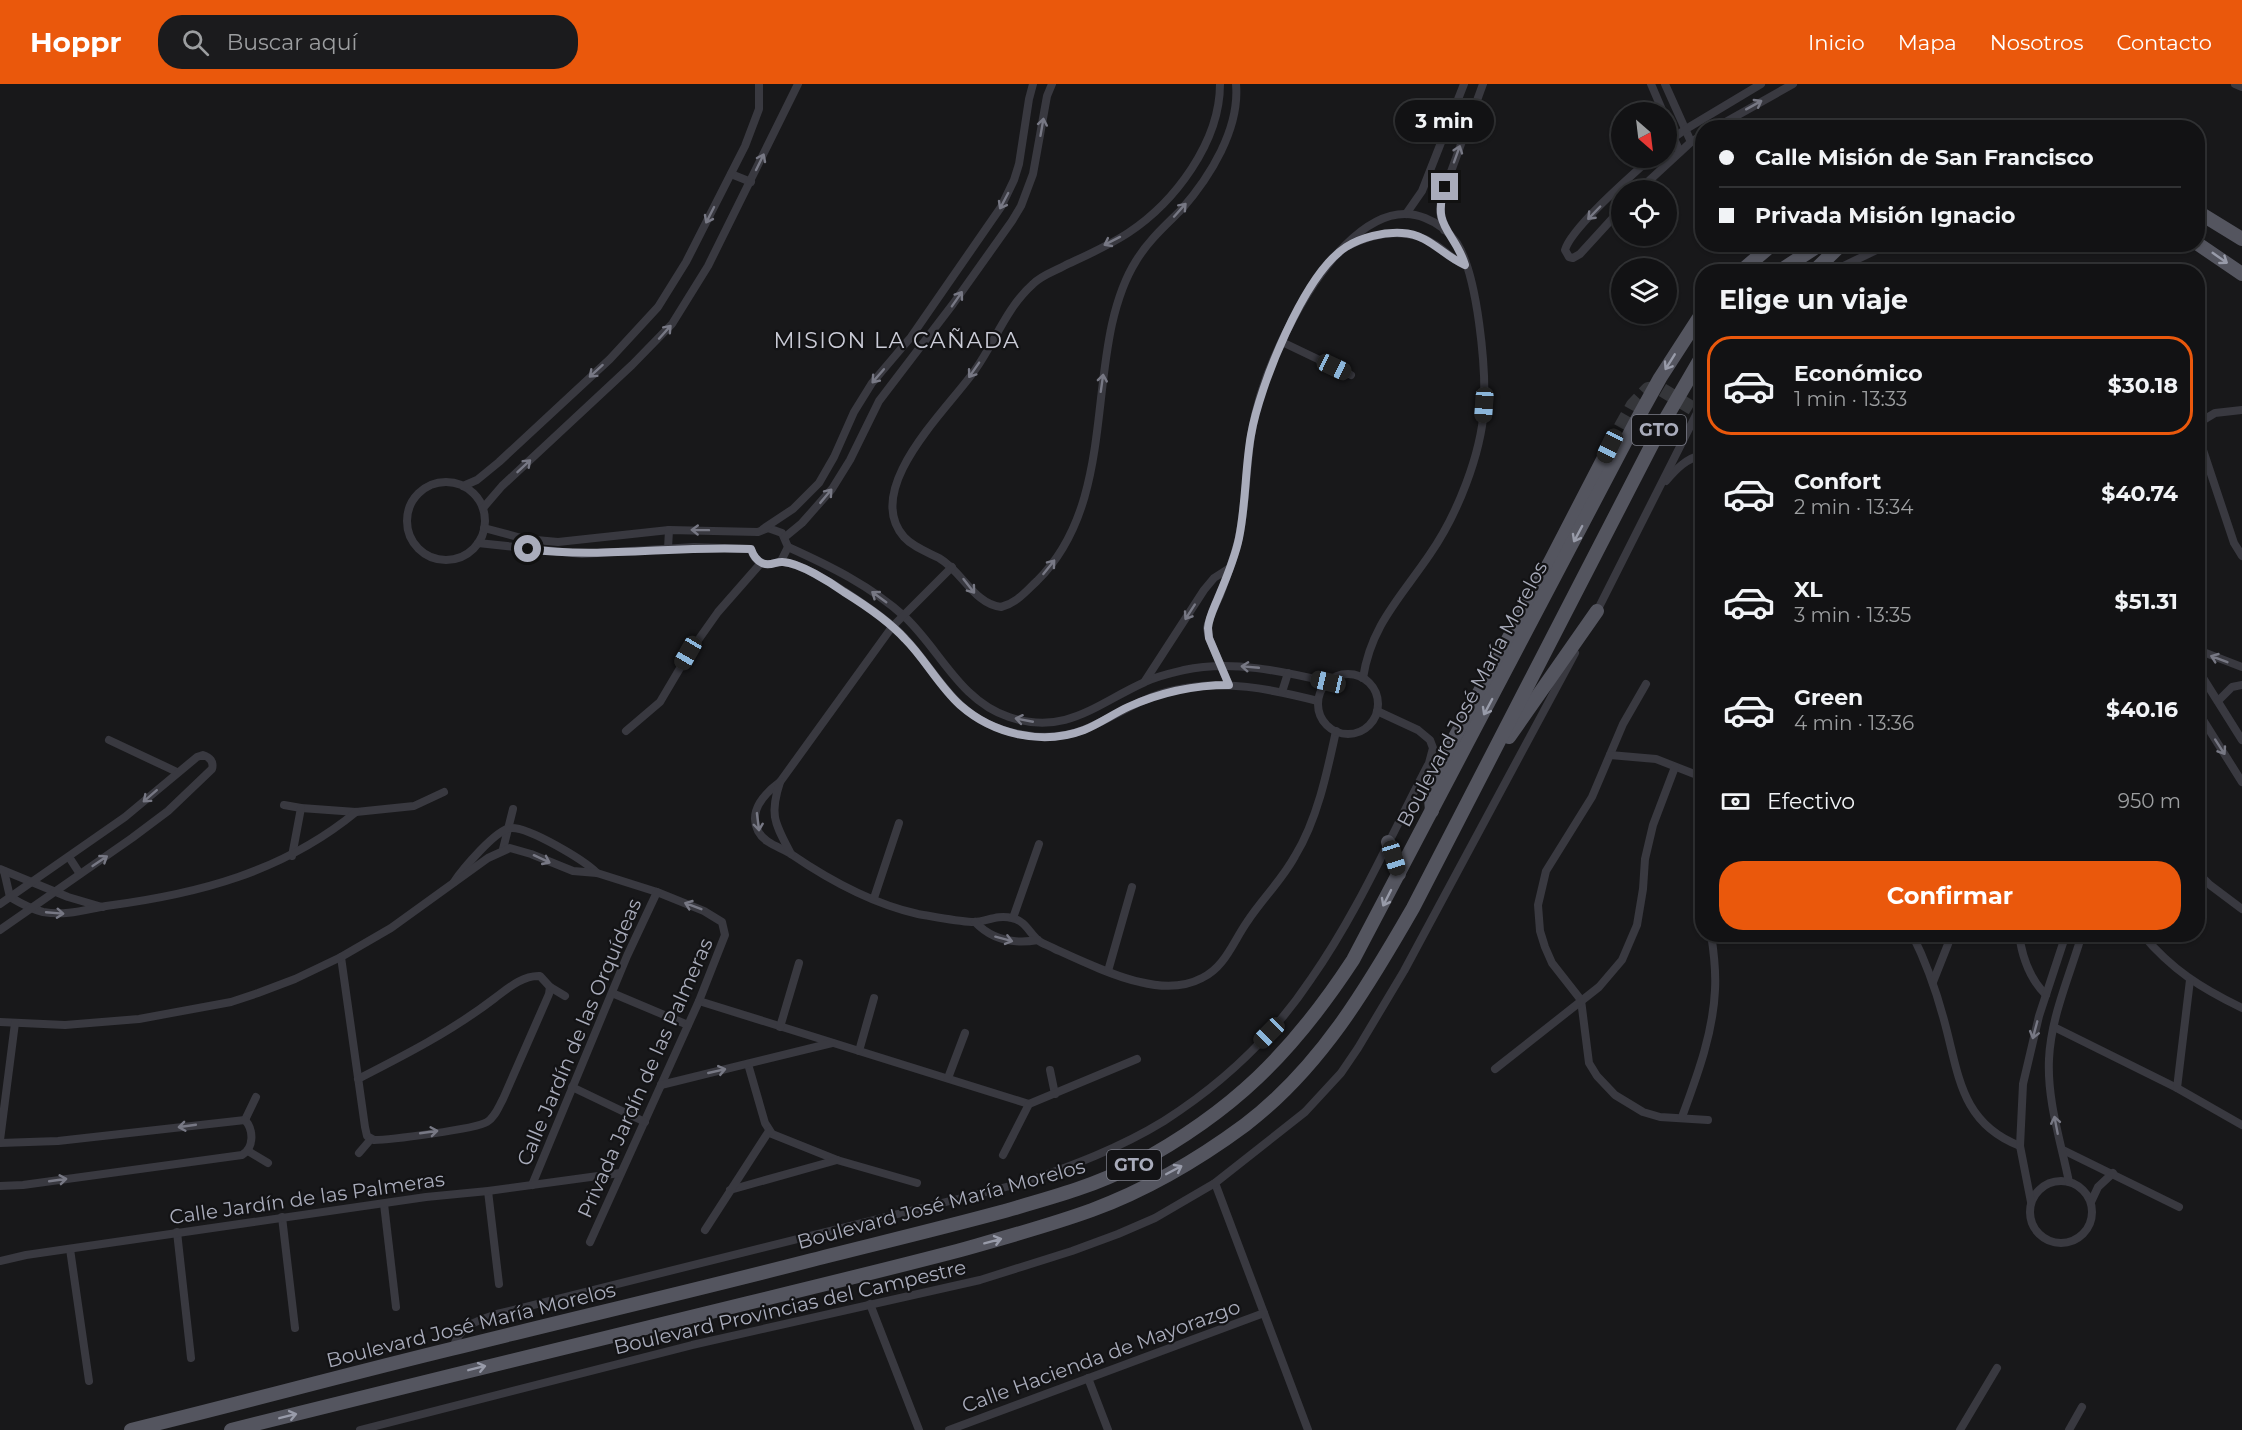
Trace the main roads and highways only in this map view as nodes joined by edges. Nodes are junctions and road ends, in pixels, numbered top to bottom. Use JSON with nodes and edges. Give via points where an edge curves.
{"nodes":[{"id":1,"x":2205,"y":216,"type":"edge"},
{"id":2,"x":2242,"y":239,"type":"edge"},
{"id":3,"x":2205,"y":249,"type":"edge"},
{"id":4,"x":1764,"y":252,"type":"edge"},
{"id":5,"x":1809,"y":252,"type":"edge"},
{"id":6,"x":1834,"y":252,"type":"edge"},
{"id":7,"x":1749,"y":264,"type":"edge"},
{"id":8,"x":1790,"y":264,"type":"edge"},
{"id":9,"x":1821,"y":264,"type":"edge"},
{"id":10,"x":2242,"y":274,"type":"edge"},
{"id":11,"x":1695,"y":323,"type":"edge"},
{"id":12,"x":1695,"y":368,"type":"edge"},
{"id":13,"x":1610,"y":446,"type":"tunnel mouth"},
{"id":14,"x":1597,"y":611,"type":"road end"},
{"id":15,"x":1476,"y":783,"type":"junction"},
{"id":16,"x":1432,"y":811,"type":"junction"},
{"id":17,"x":1388,"y":842,"type":"road end"},
{"id":18,"x":1399,"y":874,"type":"junction"},
{"id":19,"x":131,"y":1430,"type":"edge"},
{"id":20,"x":231,"y":1430,"type":"edge"}],
"edges":[{"from":1,"to":2,"type":"main road"},
{"from":3,"to":10,"type":"main road","one_way":true},
{"from":4,"to":7,"type":"main road"},
{"from":5,"to":8,"type":"main road"},
{"from":6,"to":9,"type":"main road"},
{"from":11,"to":16,"type":"main road","name":"Boulevard José María Morelos","number":"GTO","one_way":true,"via":[[1644,406]]},
{"from":12,"to":15,"type":"main road","number":"GTO"},
{"from":13,"to":16,"type":"main road","via":[[1455,737],[1434,782]]},
{"from":14,"to":15,"type":"main road"},
{"from":20,"to":15,"type":"main road","number":"GTO","one_way":true,"via":[[1031,1231],[1134,1192],[1244,1126],[1313,1060],[1371,980],[1413,908]]},
{"from":16,"to":18,"type":"main road","name":"Boulevard José María Morelos","number":"GTO"},
{"from":17,"to":18,"type":"main road"},
{"from":18,"to":19,"type":"main road","name":"Boulevard José María Morelos","number":"GTO","one_way":true,"via":[[1338,983],[1298,1036],[1245,1092],[1213,1117],[1131,1167],[1050,1198],[959,1224]]}]}
